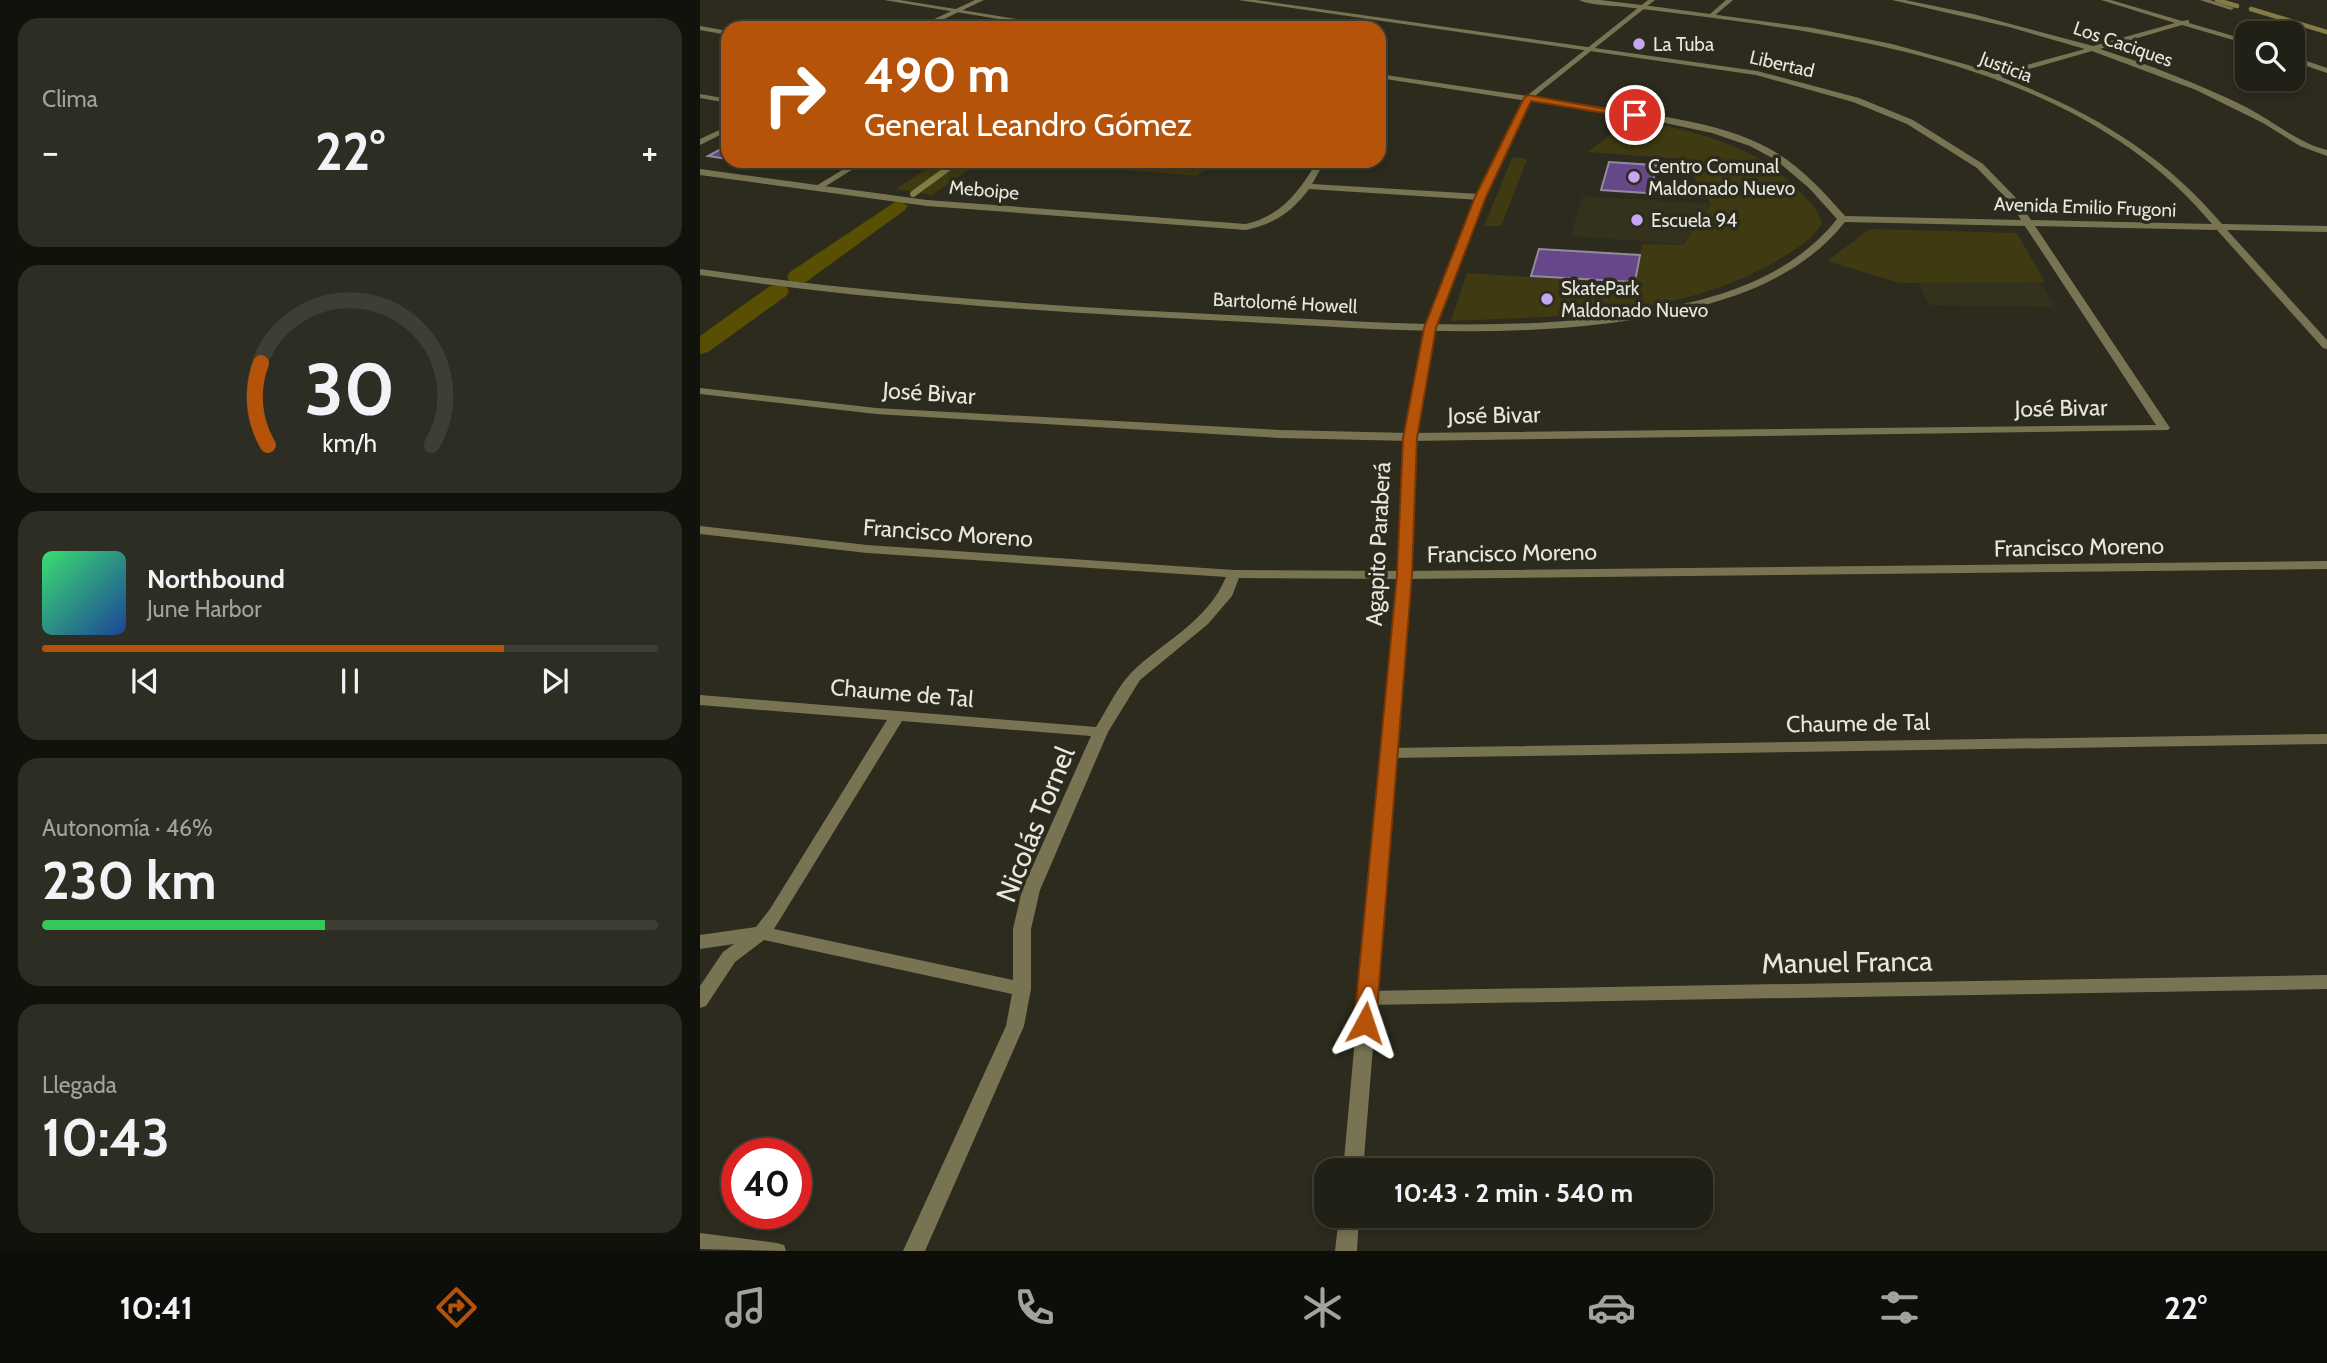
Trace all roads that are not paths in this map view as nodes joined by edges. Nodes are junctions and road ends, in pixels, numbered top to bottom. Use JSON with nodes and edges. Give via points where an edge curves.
{"nodes":[{"id":1,"x":887,"y":0,"type":"edge"},
{"id":2,"x":981,"y":0,"type":"edge"},
{"id":3,"x":1241,"y":0,"type":"edge"},
{"id":4,"x":1582,"y":0,"type":"edge"},
{"id":5,"x":1730,"y":0,"type":"edge"},
{"id":6,"x":1895,"y":0,"type":"edge"},
{"id":7,"x":2104,"y":0,"type":"edge"},
{"id":8,"x":2203,"y":0,"type":"edge"},
{"id":9,"x":1647,"y":4,"type":"edge"},
{"id":10,"x":2231,"y":8,"type":"dead end"},
{"id":11,"x":955,"y":11,"type":"junction"},
{"id":12,"x":1712,"y":16,"type":"junction"},
{"id":13,"x":934,"y":21,"type":"edge"},
{"id":14,"x":1021,"y":21,"type":"edge"},
{"id":15,"x":2186,"y":22,"type":"junction"},
{"id":16,"x":700,"y":28,"type":"edge"},
{"id":17,"x":721,"y":32,"type":"edge"},
{"id":18,"x":2235,"y":38,"type":"edge"},
{"id":19,"x":1590,"y":48,"type":"junction"},
{"id":20,"x":2094,"y":49,"type":"junction"},
{"id":21,"x":2305,"y":63,"type":"edge"},
{"id":22,"x":2327,"y":71,"type":"edge"},
{"id":23,"x":1386,"y":77,"type":"edge"},
{"id":24,"x":1993,"y":77,"type":"junction"},
{"id":25,"x":700,"y":96,"type":"edge"},
{"id":26,"x":1528,"y":98,"type":"junction"},
{"id":27,"x":721,"y":100,"type":"edge"},
{"id":28,"x":721,"y":132,"type":"edge"},
{"id":29,"x":700,"y":142,"type":"edge"},
{"id":30,"x":2327,"y":153,"type":"edge"},
{"id":31,"x":850,"y":168,"type":"edge"},
{"id":32,"x":1317,"y":168,"type":"edge"},
{"id":33,"x":700,"y":172,"type":"edge"},
{"id":34,"x":1308,"y":186,"type":"junction"},
{"id":35,"x":815,"y":189,"type":"junction"},
{"id":36,"x":1480,"y":197,"type":"junction"},
{"id":37,"x":1842,"y":219,"type":"junction"},
{"id":38,"x":2027,"y":222,"type":"junction"},
{"id":39,"x":2220,"y":229,"type":"junction"},
{"id":40,"x":2327,"y":229,"type":"edge"},
{"id":41,"x":700,"y":272,"type":"edge"},
{"id":42,"x":1430,"y":328,"type":"junction"},
{"id":43,"x":2327,"y":346,"type":"edge"},
{"id":44,"x":700,"y":391,"type":"edge"},
{"id":45,"x":2164,"y":428,"type":"joint"},
{"id":46,"x":1410,"y":438,"type":"junction"},
{"id":47,"x":700,"y":530,"type":"edge"},
{"id":48,"x":2327,"y":565,"type":"edge"},
{"id":49,"x":1234,"y":574,"type":"junction"},
{"id":50,"x":1404,"y":575,"type":"junction"},
{"id":51,"x":700,"y":700,"type":"edge"},
{"id":52,"x":898,"y":715,"type":"junction"},
{"id":53,"x":1100,"y":732,"type":"junction"},
{"id":54,"x":2327,"y":739,"type":"edge"},
{"id":55,"x":1389,"y":753,"type":"junction"},
{"id":56,"x":761,"y":933,"type":"junction"},
{"id":57,"x":700,"y":942,"type":"edge"},
{"id":58,"x":2327,"y":982,"type":"edge"},
{"id":59,"x":1022,"y":989,"type":"junction"},
{"id":60,"x":1367,"y":998,"type":"junction"},
{"id":61,"x":700,"y":1001,"type":"edge"},
{"id":62,"x":1354,"y":1158,"type":"edge"},
{"id":63,"x":1348,"y":1228,"type":"edge"},
{"id":64,"x":700,"y":1241,"type":"edge"},
{"id":65,"x":777,"y":1251,"type":"edge"},
{"id":66,"x":914,"y":1251,"type":"edge"},
{"id":67,"x":1346,"y":1251,"type":"edge"}],
"edges":[{"from":1,"to":11,"type":"street"},
{"from":2,"to":11,"type":"street"},
{"from":3,"to":19,"type":"street","name":"Libertad"},
{"from":4,"to":9,"type":"street","name":"Justicia"},
{"from":5,"to":12,"type":"lane"},
{"from":6,"to":20,"type":"street","name":"Los Caciques"},
{"from":7,"to":15,"type":"street"},
{"from":8,"to":10,"type":"lane"},
{"from":9,"to":12,"type":"street","name":"Justicia"},
{"from":9,"to":19,"type":"street","name":"Agapito Paraberá"},
{"from":11,"to":13,"type":"street"},
{"from":11,"to":14,"type":"street"},
{"from":12,"to":24,"type":"street","name":"Justicia","via":[[1868,42]]},
{"from":15,"to":18,"type":"street"},
{"from":15,"to":20,"type":"street"},
{"from":16,"to":17,"type":"street"},
{"from":19,"to":26,"type":"street","name":"Agapito Paraberá"},
{"from":19,"to":38,"type":"street","name":"Libertad","via":[[1781,78],[1879,109],[1935,135],[1980,166],[2006,191]]},
{"from":20,"to":24,"type":"street"},
{"from":20,"to":30,"type":"street","name":"Los Caciques","via":[[2199,88]]},
{"from":21,"to":22,"type":"street"},
{"from":23,"to":26,"type":"street"},
{"from":24,"to":39,"type":"street","name":"Justicia","via":[[2121,137],[2172,176]]},
{"from":25,"to":27,"type":"street"},
{"from":26,"to":36,"type":"street","name":"Agapito Paraberá"},
{"from":26,"to":37,"type":"street","via":[[1669,121],[1753,144],[1810,183]]},
{"from":28,"to":29,"type":"street"},
{"from":31,"to":35,"type":"lane"},
{"from":32,"to":34,"type":"street"},
{"from":33,"to":35,"type":"street","name":"Meboipe"},
{"from":34,"to":35,"type":"street","name":"Meboipe","via":[[1282,215],[1246,226],[1075,216]]},
{"from":34,"to":36,"type":"street"},
{"from":36,"to":42,"type":"street","name":"Agapito Paraberá"},
{"from":37,"to":38,"type":"street","name":"Avenida Emilio Frugoni"},
{"from":37,"to":42,"type":"street","name":"Bartolomé Howell","via":[[1818,248],[1754,285],[1666,311],[1495,328]]},
{"from":38,"to":39,"type":"street","name":"Avenida Emilio Frugoni"},
{"from":38,"to":45,"type":"street","name":"Libertad"},
{"from":39,"to":40,"type":"street","name":"Avenida Emilio Frugoni"},
{"from":39,"to":43,"type":"street","name":"Justicia"},
{"from":41,"to":42,"type":"street","name":"Bartolomé Howell","via":[[888,297]]},
{"from":42,"to":46,"type":"street","name":"Agapito Paraberá"},
{"from":44,"to":46,"type":"street","name":"José Bivar","via":[[876,411]]},
{"from":45,"to":46,"type":"street","name":"José Bivar"},
{"from":46,"to":50,"type":"street","name":"Agapito Paraberá"},
{"from":47,"to":49,"type":"street","name":"Francisco Moreno","via":[[867,549]]},
{"from":48,"to":50,"type":"street","name":"Francisco Moreno"},
{"from":49,"to":50,"type":"street","name":"Francisco Moreno"},
{"from":49,"to":53,"type":"street","name":"Nicolás Tornel","via":[[1225,596],[1203,621],[1135,677]]},
{"from":50,"to":55,"type":"street","name":"Agapito Paraberá"},
{"from":51,"to":52,"type":"street","name":"Chaume de Tal"},
{"from":52,"to":53,"type":"street","name":"Chaume de Tal"},
{"from":52,"to":56,"type":"street"},
{"from":53,"to":59,"type":"street","name":"Nicolás Tornel","via":[[1031,890],[1022,929]]},
{"from":54,"to":55,"type":"street","name":"Chaume de Tal"},
{"from":55,"to":60,"type":"street","name":"Agapito Paraberá"},
{"from":56,"to":57,"type":"street"},
{"from":56,"to":59,"type":"street"},
{"from":56,"to":61,"type":"street","via":[[729,957]]},
{"from":58,"to":60,"type":"street","name":"Manuel Franca"},
{"from":59,"to":66,"type":"street","name":"Nicolás Tornel","via":[[1015,1026]]},
{"from":60,"to":62,"type":"street","name":"Agapito Paraberá"},
{"from":63,"to":67,"type":"street"},
{"from":64,"to":65,"type":"lane"}]}
